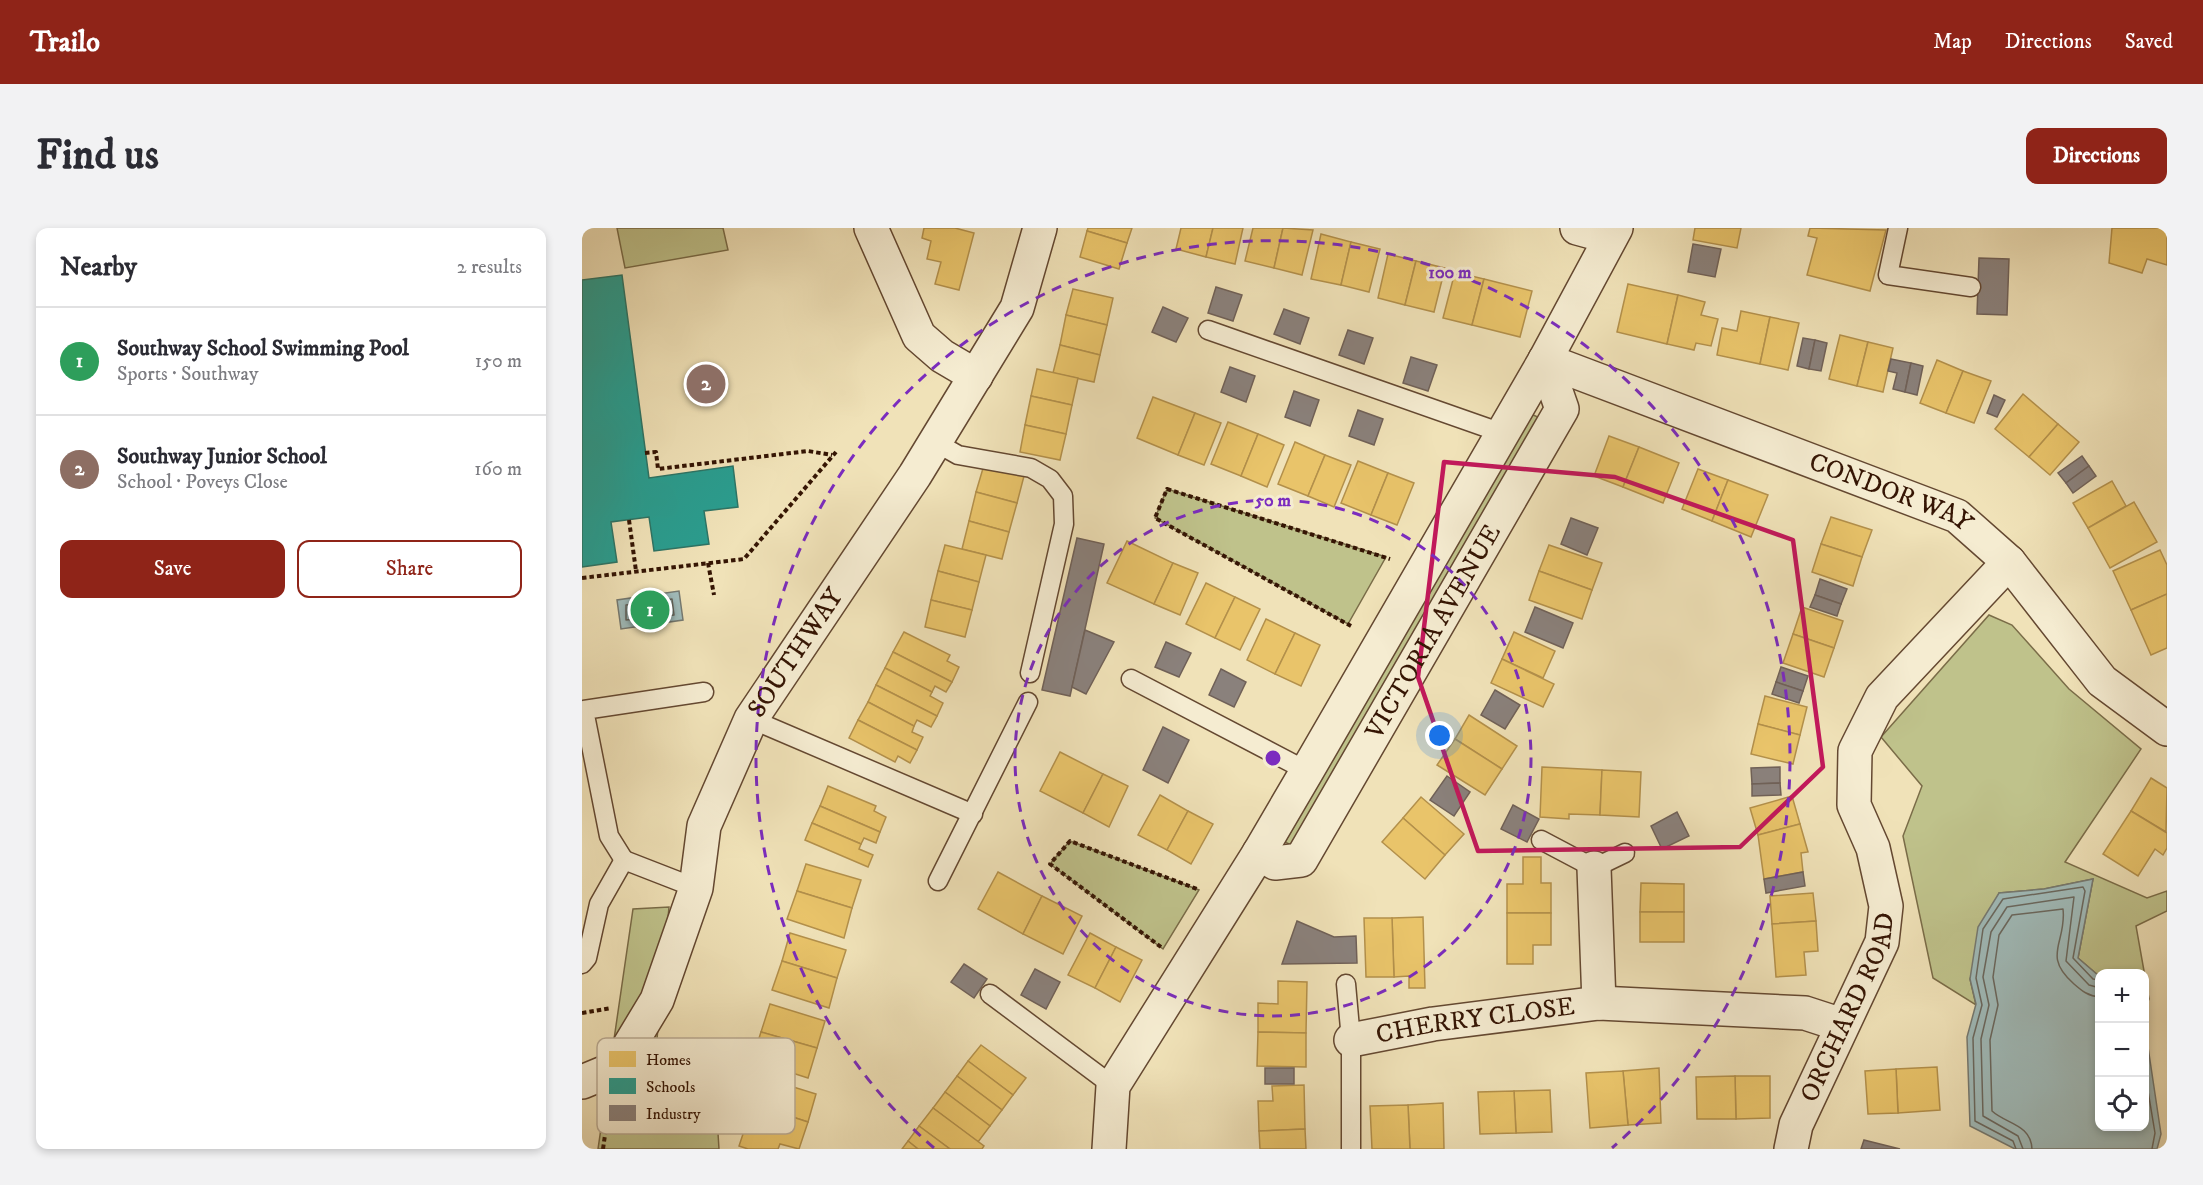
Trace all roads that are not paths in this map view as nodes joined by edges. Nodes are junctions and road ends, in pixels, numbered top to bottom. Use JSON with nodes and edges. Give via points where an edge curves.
{"nodes":[{"id":1,"x":871,"y":228,"type":"edge"},
{"id":2,"x":1041,"y":228,"type":"edge"},
{"id":3,"x":1577,"y":228,"type":"edge"},
{"id":4,"x":1898,"y":228,"type":"edge"},
{"id":5,"x":1613,"y":233,"type":"edge"},
{"id":6,"x":1971,"y":287,"type":"dead end"},
{"id":7,"x":1208,"y":330,"type":"dead end"},
{"id":8,"x":1545,"y":360,"type":"junction"},
{"id":9,"x":976,"y":376,"type":"junction"},
{"id":10,"x":1502,"y":433,"type":"junction"},
{"id":11,"x":935,"y":442,"type":"junction"},
{"id":12,"x":2010,"y":562,"type":"junction"},
{"id":13,"x":1030,"y":674,"type":"dead end"},
{"id":14,"x":1131,"y":679,"type":"dead end"},
{"id":15,"x":704,"y":692,"type":"dead end"},
{"id":16,"x":1028,"y":702,"type":"dead end"},
{"id":17,"x":752,"y":719,"type":"junction"},
{"id":18,"x":2167,"y":729,"type":"edge"},
{"id":19,"x":1307,"y":771,"type":"junction"},
{"id":20,"x":973,"y":814,"type":"junction"},
{"id":21,"x":1541,"y":840,"type":"dead end"},
{"id":22,"x":1259,"y":853,"type":"junction"},
{"id":23,"x":1625,"y":853,"type":"dead end"},
{"id":24,"x":624,"y":860,"type":"junction"},
{"id":25,"x":1594,"y":868,"type":"junction"},
{"id":26,"x":938,"y":881,"type":"dead end"},
{"id":27,"x":696,"y":888,"type":"junction"},
{"id":28,"x":582,"y":964,"type":"edge"},
{"id":29,"x":1346,"y":984,"type":"dead end"},
{"id":30,"x":990,"y":994,"type":"dead end"},
{"id":31,"x":1599,"y":1003,"type":"junction"},
{"id":32,"x":1842,"y":1025,"type":"junction"},
{"id":33,"x":634,"y":1038,"type":"edge"},
{"id":34,"x":1351,"y":1040,"type":"junction"},
{"id":35,"x":597,"y":1076,"type":"edge"},
{"id":36,"x":582,"y":1082,"type":"edge"},
{"id":37,"x":1113,"y":1086,"type":"junction"},
{"id":38,"x":1351,"y":1148,"type":"edge"},
{"id":39,"x":1108,"y":1149,"type":"edge"},
{"id":40,"x":1791,"y":1149,"type":"edge"}],
"edges":[{"from":1,"to":9,"type":"street","via":[[919,336],[942,356]]},
{"from":2,"to":9,"type":"street","name":"SOUTHWAY","via":[[1017,308]]},
{"from":3,"to":5,"type":"street"},
{"from":4,"to":6,"type":"lane","via":[[1888,275]]},
{"from":5,"to":8,"type":"street","name":"VICTORIA AVENUE"},
{"from":7,"to":10,"type":"lane"},
{"from":8,"to":10,"type":"street","name":"VICTORIA AVENUE"},
{"from":8,"to":12,"type":"street","name":"CONDOR WAY","via":[[1957,516]]},
{"from":8,"to":22,"type":"street","name":"VICTORIA AVENUE","via":[[1562,409],[1301,860],[1275,862]]},
{"from":9,"to":11,"type":"street","name":"SOUTHWAY"},
{"from":10,"to":19,"type":"street","name":"VICTORIA AVENUE"},
{"from":11,"to":13,"type":"lane","via":[[958,454],[1031,468],[1050,479],[1063,496],[1064,524]]},
{"from":11,"to":17,"type":"street","name":"SOUTHWAY"},
{"from":12,"to":18,"type":"street","name":"CONDOR WAY","via":[[2102,681]]},
{"from":12,"to":32,"type":"street","name":"ORCHARD ROAD","via":[[1882,697],[1855,751],[1854,804],[1873,848],[1886,906],[1882,942]]},
{"from":14,"to":19,"type":"lane"},
{"from":15,"to":24,"type":"lane","via":[[584,710],[609,836]]},
{"from":16,"to":20,"type":"lane"},
{"from":17,"to":20,"type":"lane"},
{"from":17,"to":27,"type":"street","name":"SOUTHWAY","via":[[704,826]]},
{"from":19,"to":22,"type":"street","name":"VICTORIA AVENUE"},
{"from":20,"to":26,"type":"lane"},
{"from":21,"to":25,"type":"lane"},
{"from":22,"to":37,"type":"street","name":"VICTORIA AVENUE"},
{"from":23,"to":25,"type":"lane"},
{"from":24,"to":27,"type":"lane"},
{"from":24,"to":28,"type":"lane","via":[[599,904],[587,958]]},
{"from":25,"to":31,"type":"street","name":"CHERRY CLOSE"},
{"from":27,"to":33,"type":"street","name":"SOUTHWAY","via":[[657,1000]]},
{"from":29,"to":34,"type":"lane"},
{"from":30,"to":37,"type":"lane"},
{"from":31,"to":32,"type":"street","name":"CHERRY CLOSE","via":[[1805,1013]]},
{"from":31,"to":34,"type":"street","name":"CHERRY CLOSE","via":[[1433,1024]]},
{"from":32,"to":40,"type":"street","name":"ORCHARD ROAD","via":[[1796,1125]]},
{"from":34,"to":38,"type":"lane"},
{"from":35,"to":36,"type":"street","name":"SOUTHWAY"},
{"from":37,"to":39,"type":"street"}]}
